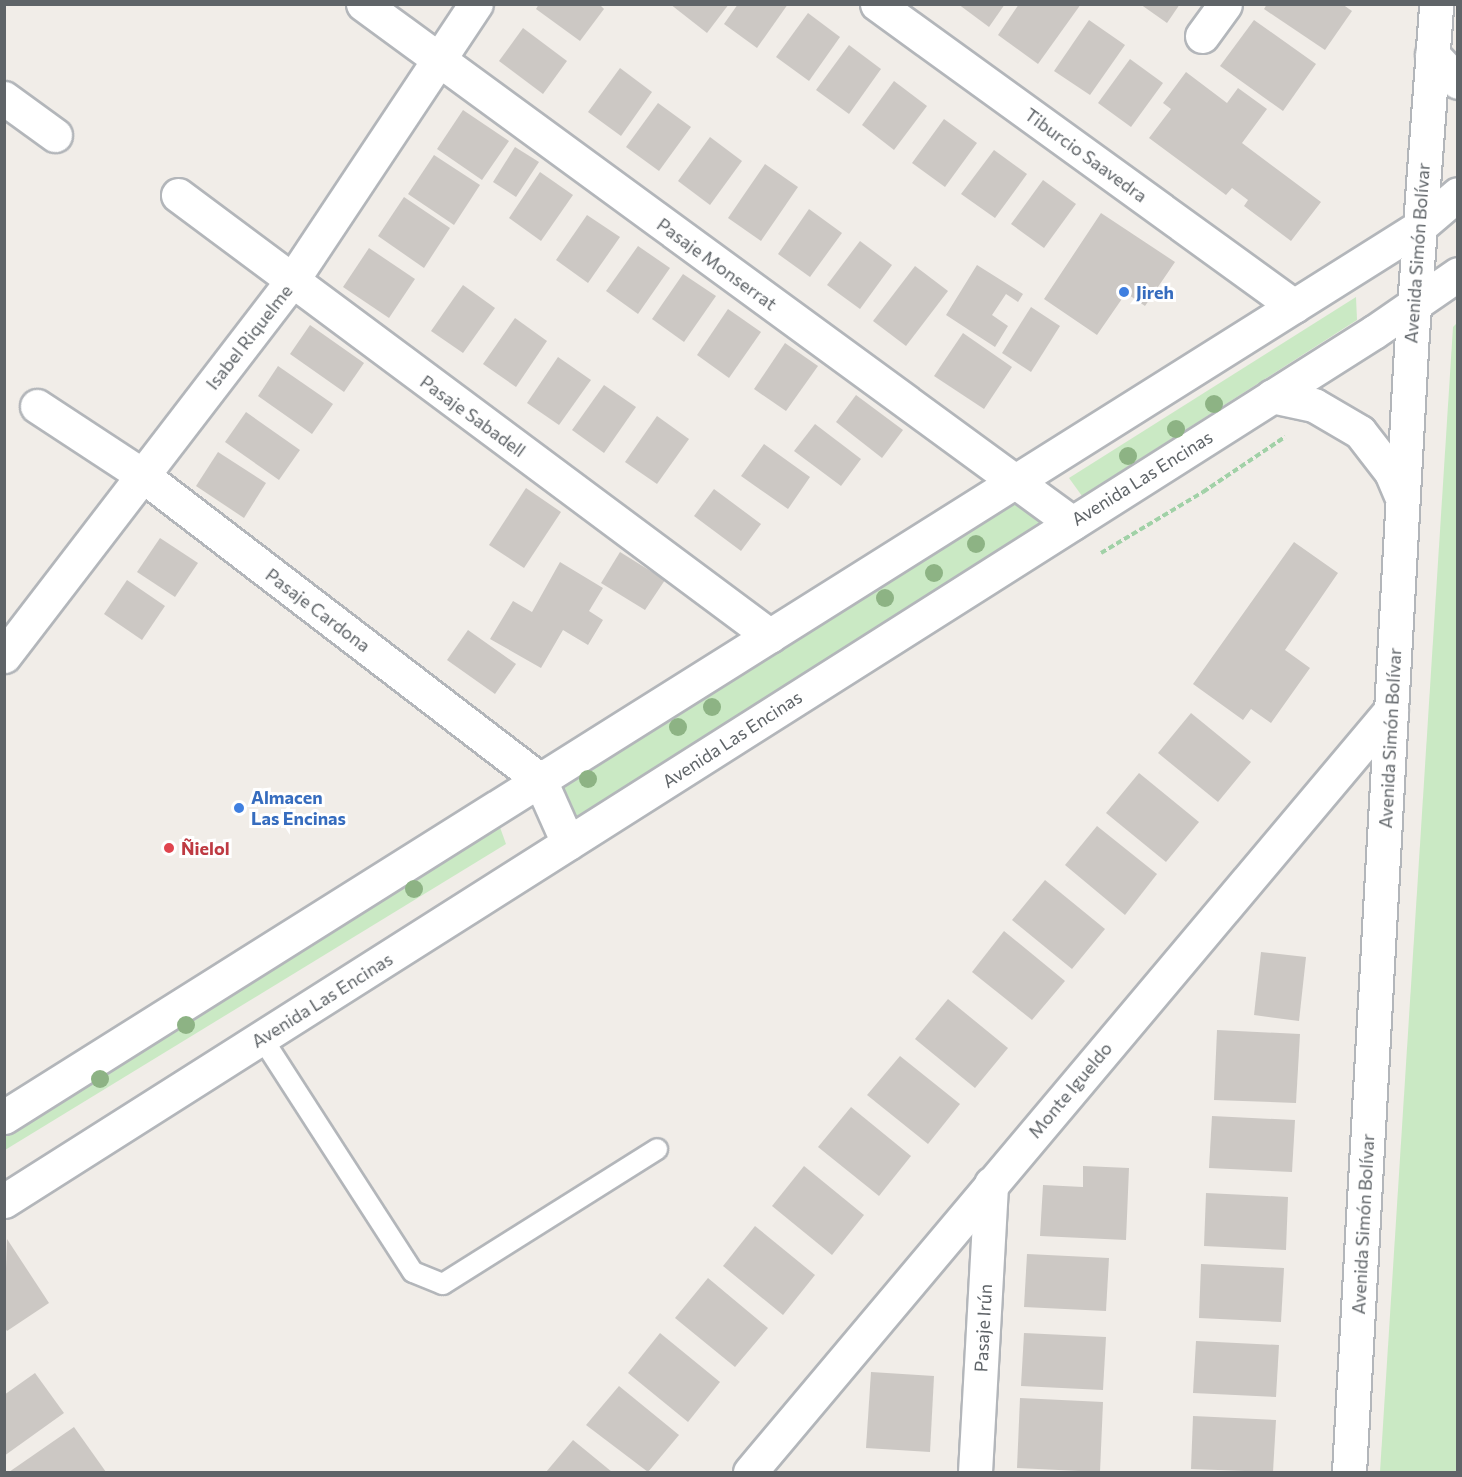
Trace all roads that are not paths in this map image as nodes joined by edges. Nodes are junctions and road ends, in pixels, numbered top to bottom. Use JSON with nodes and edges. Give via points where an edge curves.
{"nodes":[{"id":1,"x":363,"y":4,"type":"edge"},
{"id":2,"x":476,"y":4,"type":"edge"},
{"id":3,"x":877,"y":4,"type":"edge"},
{"id":4,"x":1225,"y":4,"type":"edge"},
{"id":5,"x":1436,"y":4,"type":"edge"},
{"id":6,"x":1202,"y":36,"type":"dead end"},
{"id":7,"x":1432,"y":54,"type":"junction"},
{"id":8,"x":438,"y":58,"type":"junction"},
{"id":9,"x":1458,"y":82,"type":"edge"},
{"id":10,"x":4,"y":98,"type":"edge"},
{"id":11,"x":55,"y":135,"type":"dead end"},
{"id":12,"x":1458,"y":194,"type":"edge"},
{"id":13,"x":178,"y":195,"type":"dead end"},
{"id":14,"x":1418,"y":228,"type":"junction"},
{"id":15,"x":1458,"y":274,"type":"edge"},
{"id":16,"x":291,"y":282,"type":"junction"},
{"id":17,"x":1294,"y":306,"type":"junction"},
{"id":18,"x":1413,"y":307,"type":"junction"},
{"id":19,"x":1272,"y":396,"type":"junction"},
{"id":20,"x":37,"y":406,"type":"dead end"},
{"id":21,"x":142,"y":475,"type":"junction"},
{"id":22,"x":1013,"y":482,"type":"junction"},
{"id":23,"x":1402,"y":499,"type":"junction"},
{"id":24,"x":1072,"y":523,"type":"junction"},
{"id":25,"x":770,"y":636,"type":"junction"},
{"id":26,"x":4,"y":657,"type":"edge"},
{"id":27,"x":1391,"y":710,"type":"junction"},
{"id":28,"x":540,"y":780,"type":"junction"},
{"id":29,"x":568,"y":843,"type":"junction"},
{"id":30,"x":262,"y":1038,"type":"junction"},
{"id":31,"x":4,"y":1117,"type":"edge"},
{"id":32,"x":657,"y":1149,"type":"dead end"},
{"id":33,"x":991,"y":1183,"type":"junction"},
{"id":34,"x":4,"y":1201,"type":"edge"},
{"id":35,"x":750,"y":1473,"type":"edge"},
{"id":36,"x":975,"y":1473,"type":"edge"},
{"id":37,"x":1349,"y":1473,"type":"edge"}],
"edges":[{"from":1,"to":8,"type":"street","name":"Pasaje Monserrat"},
{"from":2,"to":8,"type":"street","name":"Isabel Riquelme"},
{"from":3,"to":17,"type":"street","name":"Tiburcio Saavedra"},
{"from":4,"to":6,"type":"street"},
{"from":5,"to":7,"type":"street","name":"Avenida Simón Bolívar"},
{"from":7,"to":9,"type":"street"},
{"from":7,"to":14,"type":"street","name":"Avenida Simón Bolívar"},
{"from":8,"to":16,"type":"street","name":"Isabel Riquelme"},
{"from":8,"to":22,"type":"street","name":"Pasaje Monserrat"},
{"from":10,"to":11,"type":"street"},
{"from":12,"to":14,"type":"street"},
{"from":13,"to":16,"type":"street","name":"Pasaje Sabadell"},
{"from":14,"to":17,"type":"street"},
{"from":14,"to":18,"type":"street","name":"Avenida Simón Bolívar"},
{"from":15,"to":18,"type":"street","name":"Avenida Las Encinas"},
{"from":16,"to":21,"type":"street","name":"Isabel Riquelme"},
{"from":16,"to":25,"type":"street","name":"Pasaje Sabadell"},
{"from":17,"to":22,"type":"street"},
{"from":18,"to":19,"type":"street","name":"Avenida Las Encinas"},
{"from":18,"to":23,"type":"street","name":"Avenida Simón Bolívar"},
{"from":19,"to":23,"type":"street","via":[[1314,405],[1360,432],[1391,471]]},
{"from":19,"to":24,"type":"street","name":"Avenida Las Encinas"},
{"from":20,"to":21,"type":"street","name":"Pasaje Cardona"},
{"from":21,"to":26,"type":"street","name":"Isabel Riquelme"},
{"from":21,"to":28,"type":"street","name":"Pasaje Cardona"},
{"from":22,"to":24,"type":"street","name":"Pasaje Monserrat"},
{"from":22,"to":25,"type":"street"},
{"from":23,"to":27,"type":"street","name":"Avenida Simón Bolívar"},
{"from":24,"to":29,"type":"street","name":"Avenida Las Encinas"},
{"from":25,"to":28,"type":"street"},
{"from":27,"to":33,"type":"street","name":"Monte Igueldo"},
{"from":27,"to":37,"type":"street","name":"Avenida Simón Bolívar"},
{"from":28,"to":29,"type":"street","name":"Pasaje Cardona"},
{"from":28,"to":31,"type":"street"},
{"from":29,"to":30,"type":"street","name":"Avenida Las Encinas"},
{"from":30,"to":32,"type":"lane","via":[[412,1272],[443,1284]]},
{"from":30,"to":34,"type":"street","name":"Avenida Las Encinas"},
{"from":33,"to":35,"type":"street","name":"Monte Igueldo"},
{"from":33,"to":36,"type":"street","name":"Pasaje Irún"}]}
